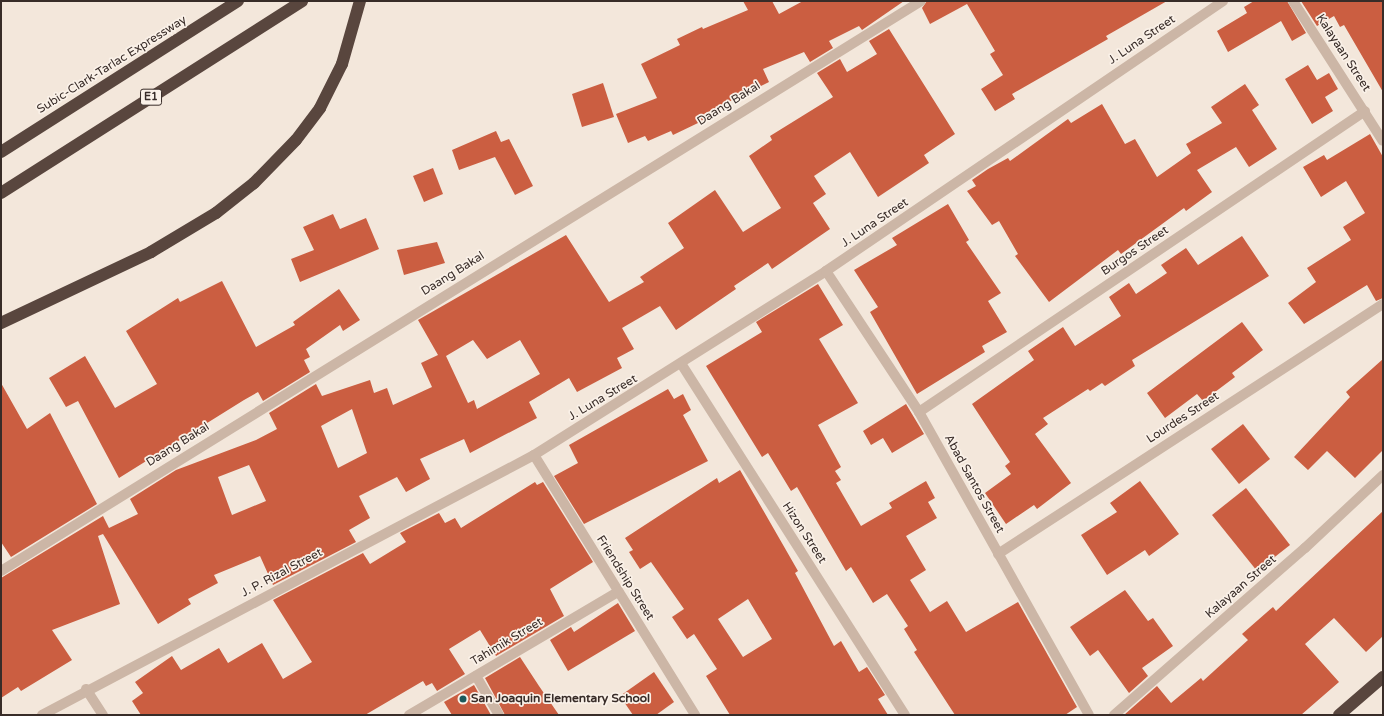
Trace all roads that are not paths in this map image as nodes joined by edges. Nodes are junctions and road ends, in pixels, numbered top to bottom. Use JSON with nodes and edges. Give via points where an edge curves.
{"nodes":[{"id":1,"x":238,"y":1,"type":"edge"},
{"id":2,"x":302,"y":1,"type":"edge"},
{"id":3,"x":360,"y":1,"type":"edge"},
{"id":4,"x":921,"y":1,"type":"edge"},
{"id":5,"x":1222,"y":1,"type":"edge"},
{"id":6,"x":1293,"y":1,"type":"edge"},
{"id":7,"x":1365,"y":111,"type":"junction"},
{"id":8,"x":1383,"y":141,"type":"edge"},
{"id":9,"x":1,"y":152,"type":"edge"},
{"id":10,"x":1,"y":193,"type":"edge"},
{"id":11,"x":826,"y":272,"type":"junction"},
{"id":12,"x":1383,"y":304,"type":"edge"},
{"id":13,"x":1,"y":323,"type":"edge"},
{"id":14,"x":682,"y":365,"type":"junction"},
{"id":15,"x":919,"y":412,"type":"junction"},
{"id":16,"x":534,"y":455,"type":"junction"},
{"id":17,"x":1383,"y":475,"type":"edge"},
{"id":18,"x":998,"y":554,"type":"junction"},
{"id":19,"x":1,"y":571,"type":"edge"},
{"id":20,"x":618,"y":592,"type":"junction"},
{"id":21,"x":476,"y":676,"type":"junction"},
{"id":22,"x":1383,"y":677,"type":"edge"},
{"id":23,"x":86,"y":690,"type":"junction"},
{"id":24,"x":42,"y":715,"type":"edge"},
{"id":25,"x":102,"y":715,"type":"edge"},
{"id":26,"x":410,"y":715,"type":"edge"},
{"id":27,"x":499,"y":715,"type":"edge"},
{"id":28,"x":695,"y":715,"type":"edge"},
{"id":29,"x":905,"y":715,"type":"edge"},
{"id":30,"x":1089,"y":715,"type":"edge"},
{"id":31,"x":1114,"y":715,"type":"edge"},
{"id":32,"x":1339,"y":715,"type":"edge"}],
"edges":[{"from":1,"to":9,"type":"highway","name":"Subic-Clark-Tarlac Expressway"},
{"from":2,"to":10,"type":"highway","number":"E1"},
{"from":3,"to":13,"type":"highway","via":[[342,64],[320,108],[300,135],[254,183],[216,212],[124,267]]},
{"from":4,"to":19,"type":"street","name":"Daang Bakal"},
{"from":5,"to":11,"type":"street","name":"J. Luna Street"},
{"from":6,"to":7,"type":"street","name":"Kalayaan Street"},
{"from":7,"to":8,"type":"street","name":"Kalayaan Street"},
{"from":7,"to":15,"type":"street","name":"Burgos Street"},
{"from":11,"to":14,"type":"street","name":"J. Luna Street"},
{"from":11,"to":15,"type":"street","name":"Abad Santos Street"},
{"from":12,"to":18,"type":"street","name":"Lourdes Street"},
{"from":14,"to":16,"type":"street","name":"J. Luna Street"},
{"from":14,"to":29,"type":"street","name":"Hizon Street"},
{"from":15,"to":18,"type":"street","name":"Abad Santos Street"},
{"from":16,"to":20,"type":"street","name":"Friendship Street"},
{"from":16,"to":23,"type":"street","name":"J. P. Rizal Street"},
{"from":17,"to":31,"type":"street","name":"Kalayaan Street","via":[[1305,548]]},
{"from":18,"to":30,"type":"street","name":"Abad Santos Street"},
{"from":20,"to":21,"type":"street","name":"Tahimik Street"},
{"from":20,"to":28,"type":"street","name":"Friendship Street"},
{"from":21,"to":26,"type":"street","name":"Tahimik Street"},
{"from":21,"to":27,"type":"street"},
{"from":22,"to":32,"type":"highway"},
{"from":23,"to":24,"type":"street","name":"J. P. Rizal Street"},
{"from":23,"to":25,"type":"street"}]}
